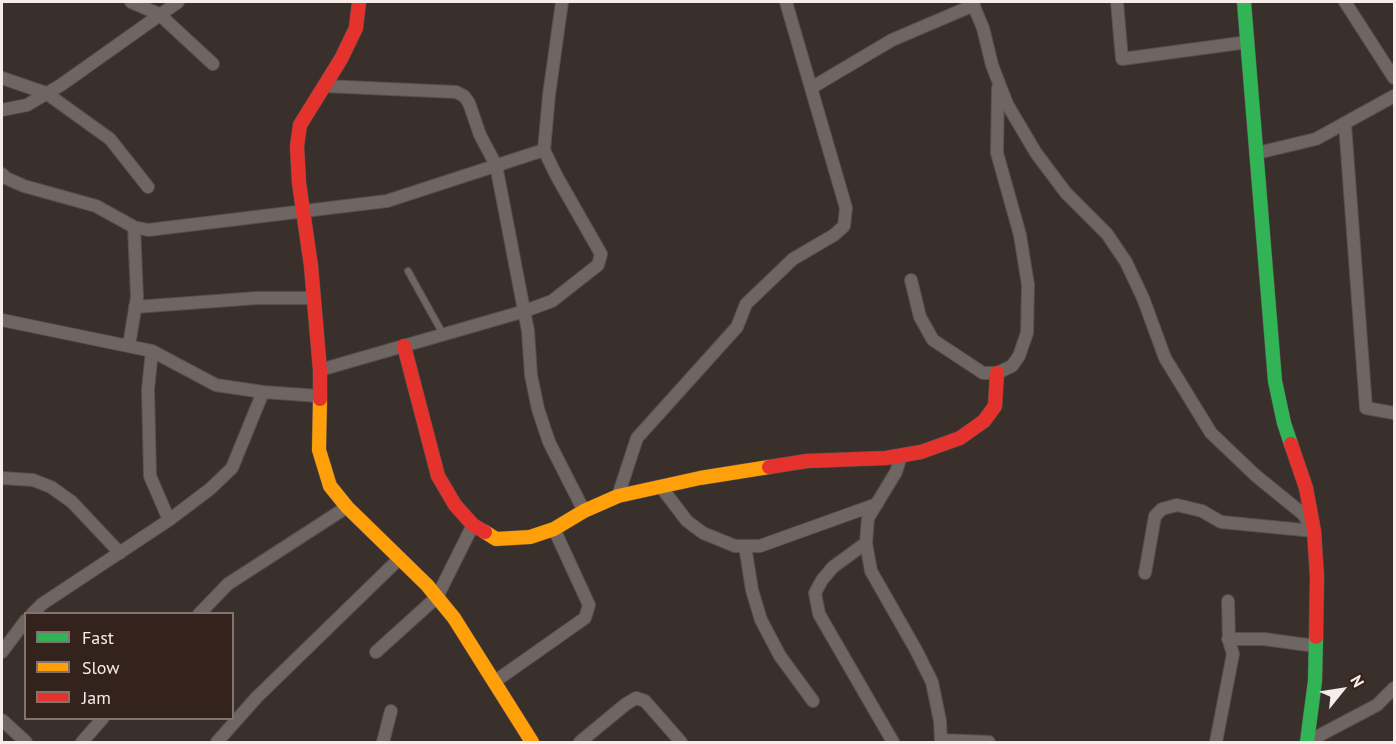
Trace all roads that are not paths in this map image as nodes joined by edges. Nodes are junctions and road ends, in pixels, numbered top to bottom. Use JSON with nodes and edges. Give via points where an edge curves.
{"nodes":[{"id":1,"x":132,"y":2,"type":"edge"},
{"id":2,"x":177,"y":2,"type":"edge"},
{"id":3,"x":359,"y":2,"type":"edge"},
{"id":4,"x":562,"y":2,"type":"edge"},
{"id":5,"x":786,"y":2,"type":"edge"},
{"id":6,"x":1117,"y":2,"type":"edge"},
{"id":7,"x":1245,"y":2,"type":"edge"},
{"id":8,"x":1345,"y":2,"type":"edge"},
{"id":9,"x":973,"y":3,"type":"edge"},
{"id":10,"x":159,"y":14,"type":"junction"},
{"id":11,"x":1248,"y":42,"type":"junction"},
{"id":12,"x":213,"y":64,"type":"dead end"},
{"id":13,"x":2,"y":78,"type":"edge"},
{"id":14,"x":1395,"y":78,"type":"edge"},
{"id":15,"x":998,"y":81,"type":"junction"},
{"id":16,"x":324,"y":86,"type":"junction"},
{"id":17,"x":811,"y":88,"type":"junction"},
{"id":18,"x":46,"y":93,"type":"junction"},
{"id":19,"x":1395,"y":96,"type":"edge"},
{"id":20,"x":2,"y":110,"type":"edge"},
{"id":21,"x":1345,"y":124,"type":"junction"},
{"id":22,"x":544,"y":150,"type":"junction"},
{"id":23,"x":1257,"y":153,"type":"junction"},
{"id":24,"x":496,"y":165,"type":"junction"},
{"id":25,"x":2,"y":174,"type":"edge"},
{"id":26,"x":148,"y":187,"type":"dead end"},
{"id":27,"x":303,"y":212,"type":"junction"},
{"id":28,"x":134,"y":227,"type":"junction"},
{"id":29,"x":408,"y":271,"type":"dead end"},
{"id":30,"x":910,"y":280,"type":"dead end"},
{"id":31,"x":314,"y":298,"type":"junction"},
{"id":32,"x":135,"y":307,"type":"junction"},
{"id":33,"x":525,"y":311,"type":"junction"},
{"id":34,"x":2,"y":320,"type":"edge"},
{"id":35,"x":443,"y":334,"type":"junction"},
{"id":36,"x":129,"y":345,"type":"junction"},
{"id":37,"x":404,"y":346,"type":"junction"},
{"id":38,"x":152,"y":351,"type":"junction"},
{"id":39,"x":320,"y":370,"type":"junction"},
{"id":40,"x":997,"y":373,"type":"junction"},
{"id":41,"x":263,"y":392,"type":"junction"},
{"id":42,"x":319,"y":396,"type":"junction"},
{"id":43,"x":1395,"y":412,"type":"edge"},
{"id":44,"x":901,"y":456,"type":"junction"},
{"id":45,"x":2,"y":478,"type":"edge"},
{"id":46,"x":661,"y":487,"type":"junction"},
{"id":47,"x":618,"y":496,"type":"junction"},
{"id":48,"x":877,"y":504,"type":"junction"},
{"id":49,"x":347,"y":507,"type":"junction"},
{"id":50,"x":584,"y":511,"type":"junction"},
{"id":51,"x":169,"y":520,"type":"junction"},
{"id":52,"x":473,"y":525,"type":"junction"},
{"id":53,"x":554,"y":529,"type":"junction"},
{"id":54,"x":1314,"y":531,"type":"junction"},
{"id":55,"x":866,"y":543,"type":"junction"},
{"id":56,"x":745,"y":546,"type":"junction"},
{"id":57,"x":120,"y":553,"type":"junction"},
{"id":58,"x":400,"y":558,"type":"junction"},
{"id":59,"x":1145,"y":573,"type":"dead end"},
{"id":60,"x":437,"y":597,"type":"junction"},
{"id":61,"x":1228,"y":601,"type":"dead end"},
{"id":62,"x":34,"y":612,"type":"edge"},
{"id":63,"x":201,"y":612,"type":"edge"},
{"id":64,"x":24,"y":623,"type":"edge"},
{"id":65,"x":1228,"y":639,"type":"junction"},
{"id":66,"x":1315,"y":646,"type":"junction"},
{"id":67,"x":2,"y":652,"type":"edge"},
{"id":68,"x":376,"y":652,"type":"dead end"},
{"id":69,"x":494,"y":682,"type":"junction"},
{"id":70,"x":1395,"y":688,"type":"edge"},
{"id":71,"x":813,"y":701,"type":"dead end"},
{"id":72,"x":390,"y":711,"type":"dead end"},
{"id":73,"x":2,"y":720,"type":"edge"},
{"id":74,"x":101,"y":720,"type":"edge"},
{"id":75,"x":940,"y":741,"type":"edge"},
{"id":76,"x":26,"y":742,"type":"edge"},
{"id":77,"x":81,"y":742,"type":"edge"},
{"id":78,"x":217,"y":742,"type":"edge"},
{"id":79,"x":383,"y":742,"type":"edge"},
{"id":80,"x":532,"y":742,"type":"edge"},
{"id":81,"x":580,"y":742,"type":"edge"},
{"id":82,"x":681,"y":742,"type":"edge"},
{"id":83,"x":893,"y":742,"type":"edge"},
{"id":84,"x":989,"y":742,"type":"edge"},
{"id":85,"x":1216,"y":742,"type":"edge"},
{"id":86,"x":1307,"y":742,"type":"edge"}],
"edges":[{"from":1,"to":10,"type":"street"},
{"from":2,"to":10,"type":"street"},
{"from":3,"to":16,"type":"street","via":[[356,28]]},
{"from":4,"to":22,"type":"street"},
{"from":5,"to":17,"type":"street"},
{"from":6,"to":11,"type":"street","via":[[1122,59]]},
{"from":7,"to":11,"type":"street"},
{"from":8,"to":14,"type":"street"},
{"from":9,"to":15,"type":"street"},
{"from":9,"to":17,"type":"street","via":[[892,40]]},
{"from":10,"to":12,"type":"street"},
{"from":10,"to":18,"type":"street"},
{"from":11,"to":23,"type":"street"},
{"from":13,"to":18,"type":"street"},
{"from":15,"to":40,"type":"street","via":[[997,153],[1020,235],[1028,285],[1027,333],[1019,356],[1012,366]]},
{"from":15,"to":54,"type":"street","via":[[1036,153],[1066,193],[1107,234],[1126,262],[1165,358],[1211,433],[1303,514]]},
{"from":16,"to":24,"type":"street","via":[[456,92],[469,103]]},
{"from":16,"to":27,"type":"street","via":[[300,125],[297,146]]},
{"from":17,"to":47,"type":"street","via":[[846,208],[844,226],[793,259],[746,304],[737,327],[637,438]]},
{"from":18,"to":20,"type":"street","via":[[27,105]]},
{"from":18,"to":26,"type":"street","via":[[110,139]]},
{"from":19,"to":21,"type":"street"},
{"from":21,"to":23,"type":"street","via":[[1316,139]]},
{"from":21,"to":43,"type":"street","via":[[1366,408]]},
{"from":22,"to":24,"type":"street"},
{"from":22,"to":33,"type":"street","via":[[601,254],[598,265],[552,301]]},
{"from":23,"to":54,"type":"street","via":[[1275,381],[1284,423],[1306,488]]},
{"from":24,"to":27,"type":"street","via":[[387,201]]},
{"from":24,"to":33,"type":"street"},
{"from":25,"to":28,"type":"street","via":[[24,186],[96,206]]},
{"from":27,"to":28,"type":"street","via":[[148,230]]},
{"from":27,"to":31,"type":"street"},
{"from":28,"to":32,"type":"street"},
{"from":29,"to":35,"type":"lane"},
{"from":30,"to":40,"type":"street","via":[[920,317],[933,340],[983,373]]},
{"from":31,"to":32,"type":"street"},
{"from":31,"to":39,"type":"street"},
{"from":32,"to":36,"type":"street"},
{"from":33,"to":35,"type":"street"},
{"from":33,"to":50,"type":"street","via":[[538,409],[549,442]]},
{"from":34,"to":36,"type":"street"},
{"from":35,"to":37,"type":"street"},
{"from":36,"to":38,"type":"street"},
{"from":37,"to":39,"type":"street"},
{"from":37,"to":52,"type":"street","via":[[438,476],[455,505]]},
{"from":38,"to":41,"type":"street","via":[[216,385]]},
{"from":38,"to":51,"type":"street","via":[[148,389],[150,476]]},
{"from":39,"to":42,"type":"street"},
{"from":40,"to":44,"type":"street","via":[[995,406],[984,421],[960,438]]},
{"from":41,"to":42,"type":"street"},
{"from":41,"to":51,"type":"street","via":[[231,468]]},
{"from":42,"to":49,"type":"street","via":[[319,450],[330,486]]},
{"from":44,"to":46,"type":"street","via":[[807,461]]},
{"from":44,"to":48,"type":"street"},
{"from":45,"to":57,"type":"street","via":[[33,480],[51,487],[72,502]]},
{"from":46,"to":47,"type":"street"},
{"from":46,"to":56,"type":"street","via":[[687,521],[703,533]]},
{"from":47,"to":50,"type":"street"},
{"from":48,"to":55,"type":"street","via":[[868,518]]},
{"from":48,"to":56,"type":"street","via":[[760,546]]},
{"from":49,"to":58,"type":"street"},
{"from":49,"to":63,"type":"street","via":[[228,584]]},
{"from":50,"to":53,"type":"street"},
{"from":51,"to":57,"type":"street"},
{"from":52,"to":53,"type":"street","via":[[496,539],[530,537]]},
{"from":52,"to":60,"type":"street"},
{"from":53,"to":69,"type":"street","via":[[589,605],[585,618]]},
{"from":54,"to":59,"type":"street","via":[[1221,522],[1202,511],[1177,505],[1162,509],[1155,516]]},
{"from":54,"to":66,"type":"street"},
{"from":55,"to":75,"type":"street","via":[[871,571],[932,682]]},
{"from":55,"to":83,"type":"street","via":[[833,567],[815,593],[819,614]]},
{"from":56,"to":71,"type":"street","via":[[761,620],[780,656]]},
{"from":57,"to":62,"type":"street"},
{"from":58,"to":60,"type":"street"},
{"from":58,"to":78,"type":"street","via":[[257,697]]},
{"from":60,"to":68,"type":"street"},
{"from":60,"to":69,"type":"street"},
{"from":61,"to":65,"type":"street"},
{"from":64,"to":67,"type":"street"},
{"from":65,"to":66,"type":"street"},
{"from":65,"to":85,"type":"street","via":[[1233,654]]},
{"from":66,"to":86,"type":"street"},
{"from":69,"to":80,"type":"street"},
{"from":70,"to":86,"type":"street","via":[[1377,705]]},
{"from":72,"to":79,"type":"street"},
{"from":73,"to":76,"type":"street"},
{"from":74,"to":77,"type":"street"},
{"from":75,"to":84,"type":"street"},
{"from":81,"to":82,"type":"street","via":[[636,698],[645,701]]}]}
